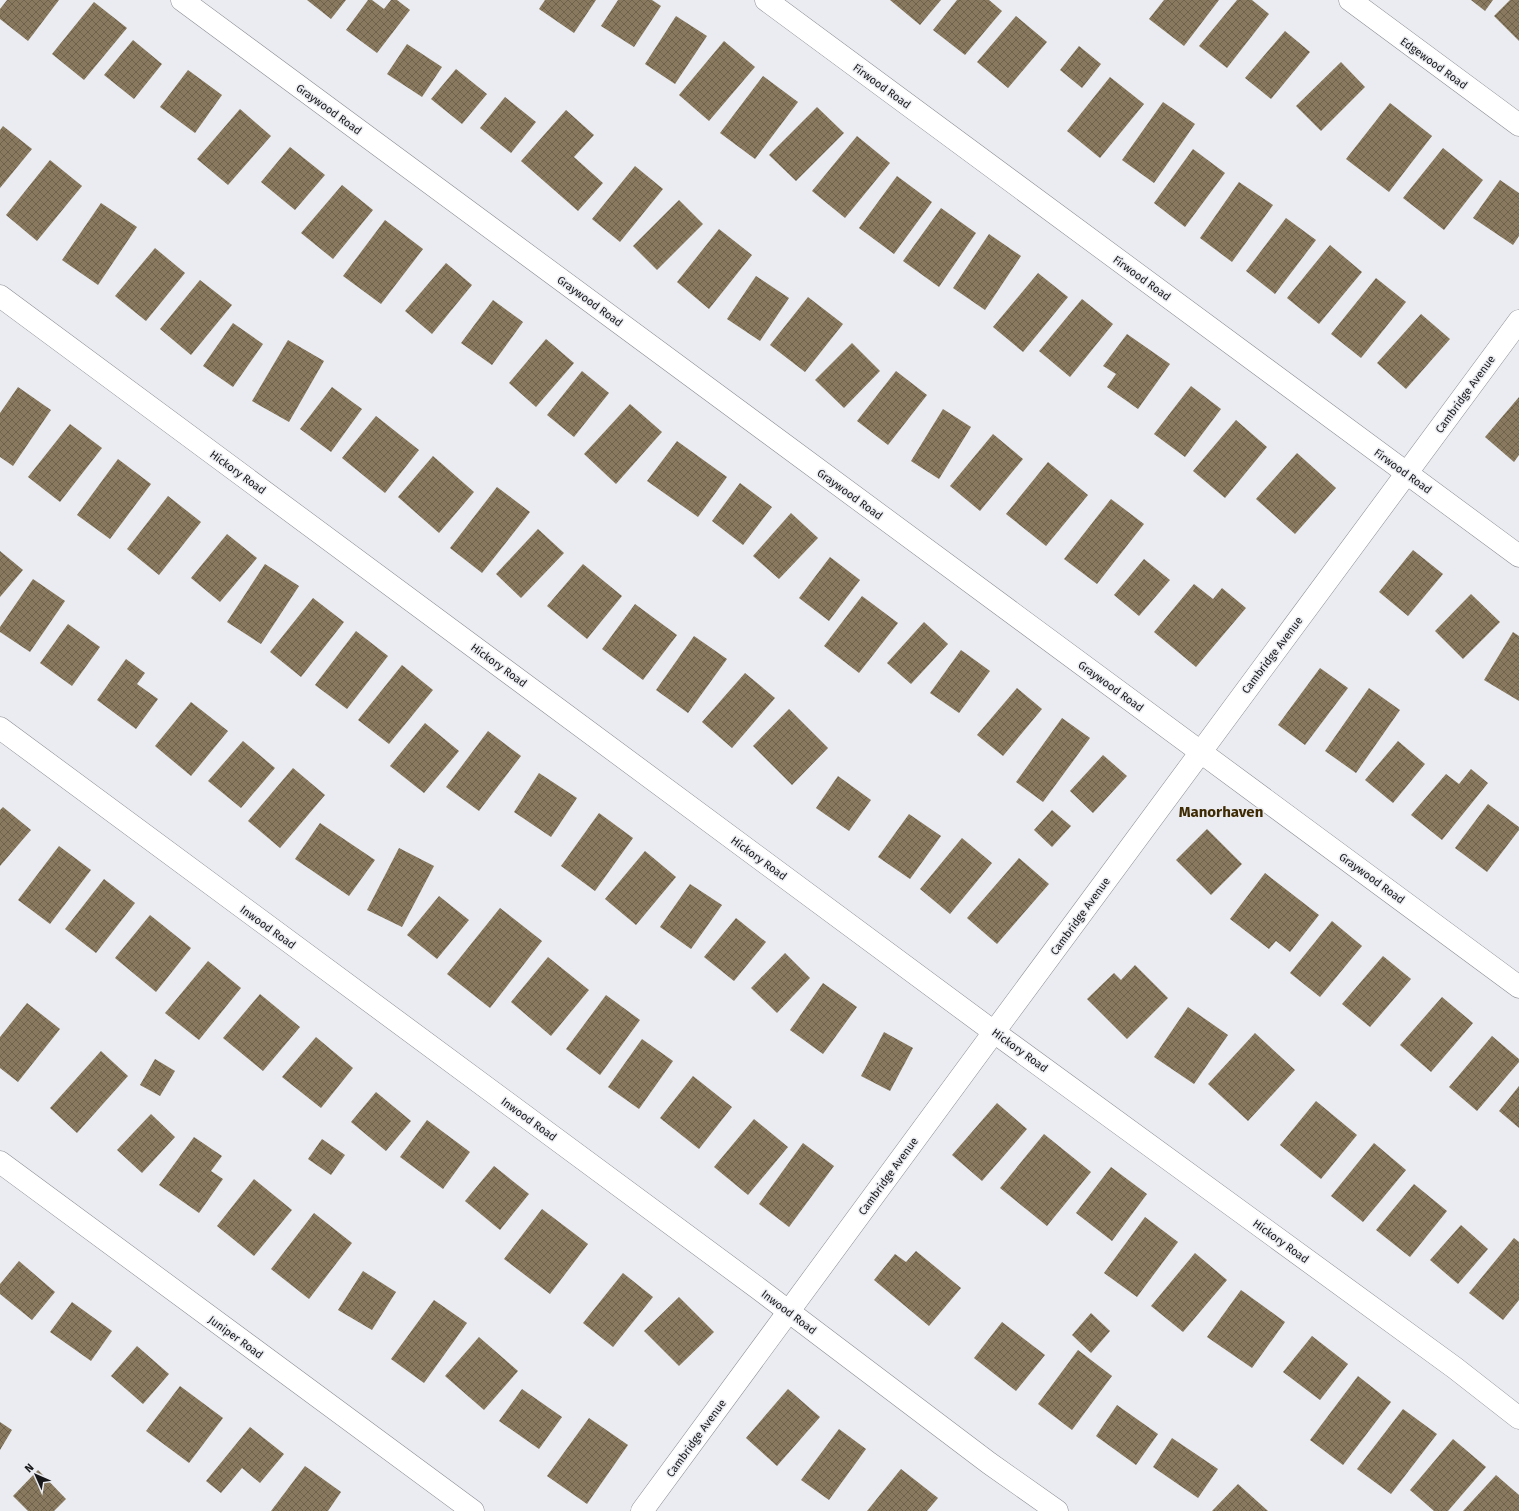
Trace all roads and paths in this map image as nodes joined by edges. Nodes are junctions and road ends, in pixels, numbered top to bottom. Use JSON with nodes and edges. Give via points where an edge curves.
{"nodes":[{"id":1,"x":182,"y":0,"type":"edge"},
{"id":2,"x":766,"y":0,"type":"edge"},
{"id":3,"x":1350,"y":0,"type":"edge"},
{"id":4,"x":1519,"y":125,"type":"edge"},
{"id":5,"x":0,"y":296,"type":"edge"},
{"id":6,"x":1519,"y":321,"type":"edge"},
{"id":7,"x":1407,"y":473,"type":"junction"},
{"id":8,"x":1519,"y":556,"type":"edge"},
{"id":9,"x":0,"y":728,"type":"edge"},
{"id":10,"x":1200,"y":752,"type":"junction"},
{"id":11,"x":1519,"y":987,"type":"edge"},
{"id":12,"x":994,"y":1032,"type":"junction"},
{"id":13,"x":0,"y":1162,"type":"edge"},
{"id":14,"x":789,"y":1311,"type":"junction"},
{"id":15,"x":1519,"y":1418,"type":"edge"},
{"id":16,"x":473,"y":1511,"type":"edge"},
{"id":17,"x":642,"y":1511,"type":"edge"},
{"id":18,"x":1057,"y":1511,"type":"edge"}],
"edges":[{"from":1,"to":10,"type":"street","name":"Graywood Road"},
{"from":2,"to":7,"type":"street","name":"Firwood Road"},
{"from":3,"to":4,"type":"street","name":"Edgewood Road"},
{"from":5,"to":12,"type":"street","name":"Hickory Road"},
{"from":6,"to":7,"type":"street","name":"Cambridge Avenue"},
{"from":7,"to":8,"type":"street","name":"Firwood Road"},
{"from":7,"to":10,"type":"street","name":"Cambridge Avenue"},
{"from":9,"to":14,"type":"street","name":"Inwood Road"},
{"from":10,"to":11,"type":"street","name":"Graywood Road"},
{"from":10,"to":12,"type":"street","name":"Cambridge Avenue"},
{"from":12,"to":14,"type":"street","name":"Cambridge Avenue"},
{"from":12,"to":15,"type":"street","name":"Hickory Road","via":[[1455,1368]]},
{"from":13,"to":16,"type":"street","name":"Juniper Road"},
{"from":14,"to":17,"type":"street","name":"Cambridge Avenue"},
{"from":14,"to":18,"type":"street","name":"Inwood Road","via":[[989,1463]]}]}
